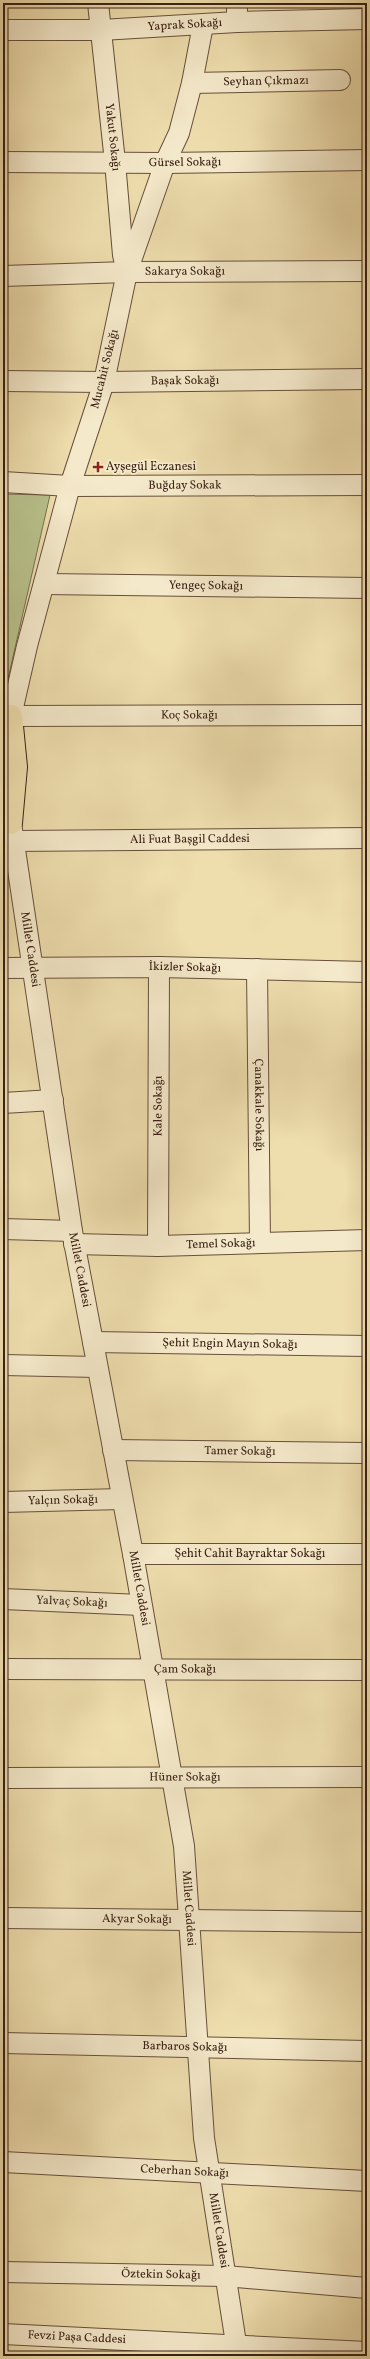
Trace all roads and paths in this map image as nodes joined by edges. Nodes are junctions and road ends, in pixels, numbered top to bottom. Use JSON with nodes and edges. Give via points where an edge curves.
{"nodes":[{"id":1,"x":98,"y":3,"type":"edge"},
{"id":2,"x":237,"y":12,"type":"edge"},
{"id":3,"x":359,"y":14,"type":"edge"},
{"id":4,"x":204,"y":24,"type":"junction"},
{"id":5,"x":3,"y":30,"type":"edge"},
{"id":6,"x":101,"y":30,"type":"junction"},
{"id":7,"x":340,"y":80,"type":"dead end"},
{"id":8,"x":192,"y":84,"type":"junction"},
{"id":9,"x":367,"y":160,"type":"edge"},
{"id":10,"x":3,"y":162,"type":"edge"},
{"id":11,"x":115,"y":162,"type":"junction"},
{"id":12,"x":165,"y":163,"type":"junction"},
{"id":13,"x":367,"y":271,"type":"edge"},
{"id":14,"x":127,"y":272,"type":"junction"},
{"id":15,"x":3,"y":276,"type":"edge"},
{"id":16,"x":367,"y":379,"type":"edge"},
{"id":17,"x":3,"y":381,"type":"edge"},
{"id":18,"x":104,"y":382,"type":"junction"},
{"id":19,"x":3,"y":482,"type":"edge"},
{"id":20,"x":367,"y":485,"type":"edge"},
{"id":21,"x":70,"y":486,"type":"junction"},
{"id":22,"x":44,"y":584,"type":"junction"},
{"id":23,"x":367,"y":588,"type":"edge"},
{"id":24,"x":367,"y":715,"type":"edge"},
{"id":25,"x":7,"y":717,"type":"edge"},
{"id":26,"x":8,"y":826,"type":"edge"},
{"id":27,"x":367,"y":838,"type":"edge"},
{"id":28,"x":159,"y":967,"type":"junction"},
{"id":29,"x":3,"y":968,"type":"edge"},
{"id":30,"x":34,"y":968,"type":"junction"},
{"id":31,"x":257,"y":969,"type":"junction"},
{"id":32,"x":367,"y":972,"type":"edge"},
{"id":33,"x":53,"y":1100,"type":"junction"},
{"id":34,"x":3,"y":1103,"type":"edge"},
{"id":35,"x":3,"y":1229,"type":"edge"},
{"id":36,"x":73,"y":1237,"type":"junction"},
{"id":37,"x":367,"y":1240,"type":"edge"},
{"id":38,"x":260,"y":1242,"type":"junction"},
{"id":39,"x":158,"y":1246,"type":"junction"},
{"id":40,"x":93,"y":1342,"type":"junction"},
{"id":41,"x":367,"y":1346,"type":"edge"},
{"id":42,"x":3,"y":1365,"type":"edge"},
{"id":43,"x":97,"y":1367,"type":"junction"},
{"id":44,"x":113,"y":1450,"type":"junction"},
{"id":45,"x":367,"y":1453,"type":"edge"},
{"id":46,"x":122,"y":1499,"type":"junction"},
{"id":47,"x":3,"y":1502,"type":"edge"},
{"id":48,"x":133,"y":1554,"type":"junction"},
{"id":49,"x":367,"y":1554,"type":"edge"},
{"id":50,"x":3,"y":1599,"type":"edge"},
{"id":51,"x":141,"y":1605,"type":"junction"},
{"id":52,"x":3,"y":1669,"type":"edge"},
{"id":53,"x":153,"y":1669,"type":"junction"},
{"id":54,"x":367,"y":1670,"type":"edge"},
{"id":55,"x":172,"y":1777,"type":"junction"},
{"id":56,"x":367,"y":1777,"type":"edge"},
{"id":57,"x":3,"y":1778,"type":"edge"},
{"id":58,"x":3,"y":1918,"type":"edge"},
{"id":59,"x":190,"y":1919,"type":"junction"},
{"id":60,"x":367,"y":1922,"type":"edge"},
{"id":61,"x":3,"y":2043,"type":"edge"},
{"id":62,"x":198,"y":2046,"type":"junction"},
{"id":63,"x":367,"y":2051,"type":"edge"},
{"id":64,"x":3,"y":2162,"type":"edge"},
{"id":65,"x":210,"y":2174,"type":"junction"},
{"id":66,"x":367,"y":2181,"type":"edge"},
{"id":67,"x":3,"y":2272,"type":"edge"},
{"id":68,"x":226,"y":2276,"type":"junction"},
{"id":69,"x":367,"y":2288,"type":"edge"},
{"id":70,"x":3,"y":2334,"type":"edge"},
{"id":71,"x":237,"y":2351,"type":"edge"},
{"id":72,"x":367,"y":2352,"type":"edge"}],
"edges":[{"from":1,"to":6,"type":"street","name":"Yakut Sokağı"},
{"from":2,"to":3,"type":"street","name":"Yaprak Sokağı"},
{"from":2,"to":4,"type":"street","name":"Yaprak Sokağı"},
{"from":4,"to":6,"type":"street","name":"Yaprak Sokağı"},
{"from":4,"to":8,"type":"street","name":"Mucahit Sokağı"},
{"from":5,"to":6,"type":"street","name":"Yaprak Sokağı"},
{"from":6,"to":11,"type":"street","name":"Yakut Sokağı"},
{"from":7,"to":8,"type":"street","name":"Seyhan Çıkmazı"},
{"from":8,"to":12,"type":"street","name":"Mucahit Sokağı","via":[[179,132]]},
{"from":9,"to":12,"type":"street","name":"Gürsel Sokağı"},
{"from":10,"to":11,"type":"street","name":"Gürsel Sokağı"},
{"from":11,"to":12,"type":"street","name":"Gürsel Sokağı"},
{"from":11,"to":14,"type":"street","name":"Yakut Sokağı","via":[[123,255]]},
{"from":12,"to":14,"type":"street","name":"Mucahit Sokağı"},
{"from":13,"to":14,"type":"street","name":"Sakarya Sokağı"},
{"from":14,"to":15,"type":"street","name":"Sakarya Sokağı"},
{"from":14,"to":18,"type":"street","name":"Mucahit Sokağı"},
{"from":16,"to":18,"type":"street","name":"Başak Sokağı"},
{"from":17,"to":18,"type":"street","name":"Başak Sokağı"},
{"from":18,"to":21,"type":"street","name":"Mucahit Sokağı"},
{"from":19,"to":21,"type":"street","name":"Buğday Sokak"},
{"from":20,"to":21,"type":"street","name":"Buğday Sokak"},
{"from":21,"to":22,"type":"street","name":"Mucahit Sokağı"},
{"from":22,"to":23,"type":"street","name":"Yengeç Sokağı"},
{"from":22,"to":25,"type":"street","name":"Mucahit Sokağı"},
{"from":24,"to":25,"type":"street","name":"Koç Sokağı"},
{"from":25,"to":26,"type":"main road","via":[[16,767]]},
{"from":26,"to":27,"type":"street","name":"Ali Fuat Başgil Caddesi"},
{"from":26,"to":30,"type":"street","name":"Millet Caddesi"},
{"from":28,"to":30,"type":"street","name":"İkizler Sokağı"},
{"from":28,"to":31,"type":"street","name":"İkizler Sokağı"},
{"from":28,"to":39,"type":"street","name":"Kale Sokağı"},
{"from":29,"to":30,"type":"street","name":"İkizler Sokağı"},
{"from":30,"to":33,"type":"street","name":"Millet Caddesi"},
{"from":31,"to":32,"type":"street","name":"İkizler Sokağı"},
{"from":31,"to":38,"type":"street","name":"Çanakkale Sokağı"},
{"from":33,"to":34,"type":"street"},
{"from":33,"to":36,"type":"street","name":"Millet Caddesi"},
{"from":35,"to":36,"type":"street","name":"Temel Sokağı"},
{"from":36,"to":39,"type":"street","name":"Temel Sokağı"},
{"from":36,"to":40,"type":"street","name":"Millet Caddesi"},
{"from":37,"to":38,"type":"street","name":"Temel Sokağı"},
{"from":38,"to":39,"type":"street","name":"Temel Sokağı"},
{"from":40,"to":41,"type":"street","name":"Şehit Engin Mayın Sokağı"},
{"from":40,"to":43,"type":"street","name":"Millet Caddesi"},
{"from":42,"to":43,"type":"street"},
{"from":43,"to":44,"type":"street","name":"Millet Caddesi"},
{"from":44,"to":45,"type":"street","name":"Tamer Sokağı"},
{"from":44,"to":46,"type":"street","name":"Millet Caddesi"},
{"from":46,"to":47,"type":"street","name":"Yalçın Sokağı"},
{"from":46,"to":48,"type":"street","name":"Millet Caddesi"},
{"from":48,"to":49,"type":"street","name":"Şehit Cahit Bayraktar Sokağı"},
{"from":48,"to":51,"type":"street","name":"Millet Caddesi"},
{"from":50,"to":51,"type":"street","name":"Yalvaç Sokağı"},
{"from":51,"to":53,"type":"street","name":"Millet Caddesi"},
{"from":52,"to":53,"type":"street","name":"Çam Sokağı"},
{"from":53,"to":54,"type":"street","name":"Çam Sokağı"},
{"from":53,"to":55,"type":"street","name":"Millet Caddesi"},
{"from":55,"to":56,"type":"street","name":"Hüner Sokağı"},
{"from":55,"to":57,"type":"street","name":"Hüner Sokağı"},
{"from":55,"to":59,"type":"street","name":"Millet Caddesi","via":[[184,1846]]},
{"from":58,"to":59,"type":"street","name":"Akyar Sokağı"},
{"from":59,"to":60,"type":"street","name":"Akyar Sokağı"},
{"from":59,"to":62,"type":"street","name":"Millet Caddesi"},
{"from":61,"to":62,"type":"street","name":"Barbaros Sokağı"},
{"from":62,"to":63,"type":"street","name":"Barbaros Sokağı"},
{"from":62,"to":65,"type":"street","name":"Millet Caddesi","via":[[204,2138]]},
{"from":64,"to":65,"type":"street","name":"Ceberhan Sokağı"},
{"from":65,"to":66,"type":"street","name":"Ceberhan Sokağı"},
{"from":65,"to":68,"type":"street","name":"Millet Caddesi"},
{"from":67,"to":68,"type":"street","name":"Öztekin Sokağı"},
{"from":68,"to":69,"type":"street","name":"Öztekin Sokağı"},
{"from":68,"to":71,"type":"street","name":"Millet Caddesi"},
{"from":70,"to":71,"type":"street","name":"Fevzi Paşa Caddesi"},
{"from":71,"to":72,"type":"street","name":"Fevzi Paşa Caddesi"}]}
